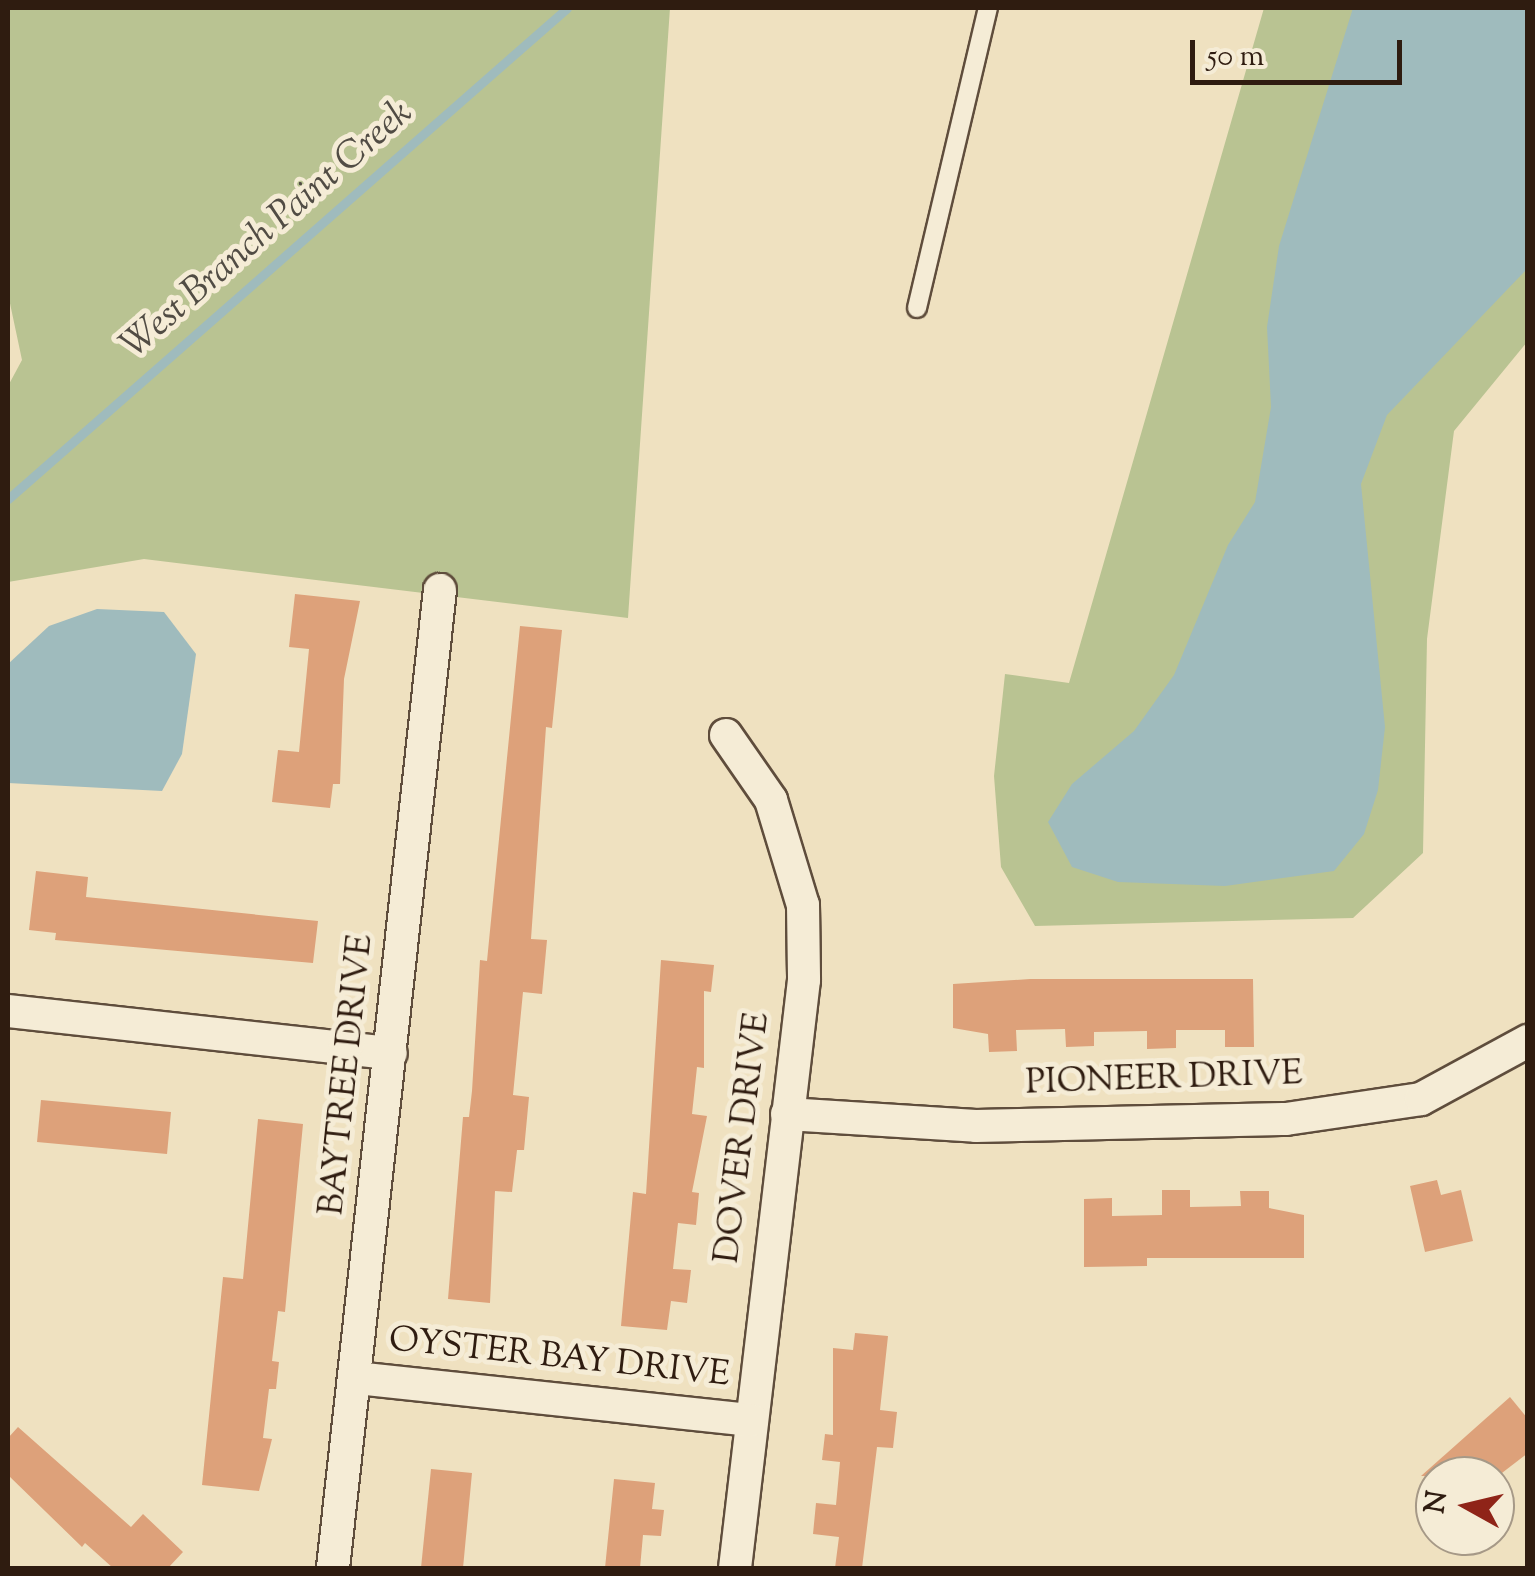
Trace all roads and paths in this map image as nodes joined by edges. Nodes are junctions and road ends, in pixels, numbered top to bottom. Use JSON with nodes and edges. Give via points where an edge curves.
{"nodes":[{"id":1,"x":988,"y":8,"type":"edge"},
{"id":2,"x":916,"y":308,"type":"dead end"},
{"id":3,"x":440,"y":590,"type":"dead end"},
{"id":4,"x":726,"y":735,"type":"dead end"},
{"id":5,"x":8,"y":1011,"type":"edge"},
{"id":6,"x":1528,"y":1041,"type":"edge"},
{"id":7,"x":391,"y":1053,"type":"junction"},
{"id":8,"x":788,"y":1114,"type":"junction"},
{"id":9,"x":357,"y":1378,"type":"junction"},
{"id":10,"x":752,"y":1420,"type":"junction"},
{"id":11,"x":333,"y":1568,"type":"edge"},
{"id":12,"x":735,"y":1568,"type":"edge"}],
"edges":[{"from":1,"to":2,"type":"lane"},
{"from":3,"to":7,"type":"street","name":"BAYTREE DRIVE"},
{"from":4,"to":8,"type":"street","name":"DOVER DRIVE","via":[[771,800],[803,905],[804,980]]},
{"from":5,"to":7,"type":"street"},
{"from":6,"to":8,"type":"street","name":"PIONEER DRIVE","via":[[1421,1100],[1286,1119],[976,1126]]},
{"from":7,"to":9,"type":"street","name":"BAYTREE DRIVE"},
{"from":8,"to":10,"type":"street","name":"DOVER DRIVE"},
{"from":9,"to":10,"type":"street","name":"OYSTER BAY DRIVE"},
{"from":9,"to":11,"type":"street","name":"BAYTREE DRIVE"},
{"from":10,"to":12,"type":"street","name":"DOVER DRIVE"}]}
